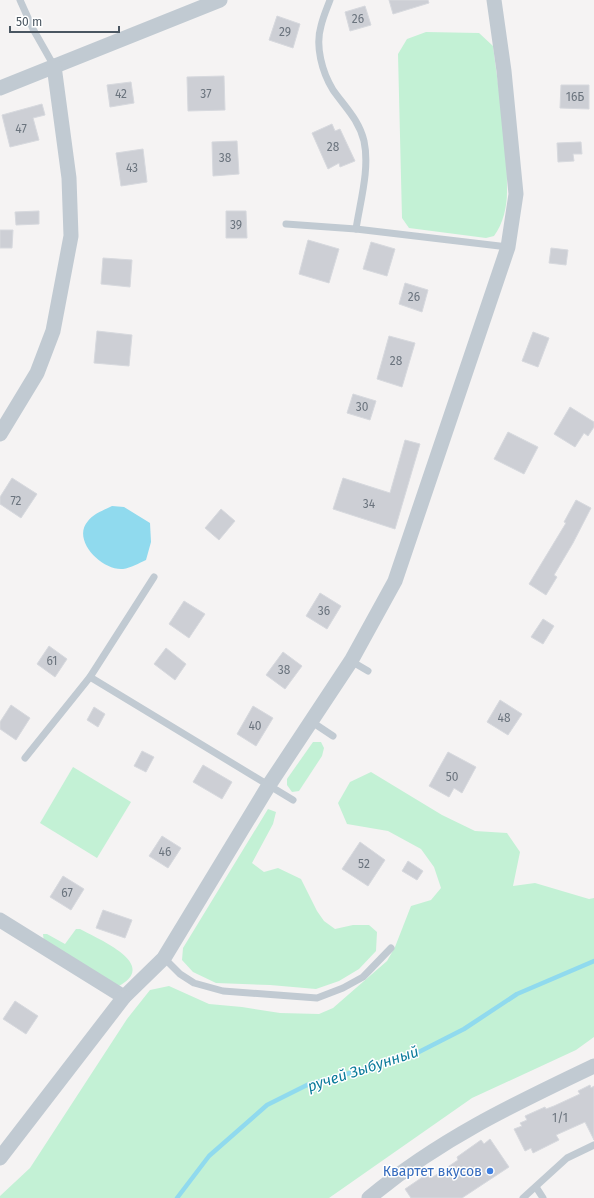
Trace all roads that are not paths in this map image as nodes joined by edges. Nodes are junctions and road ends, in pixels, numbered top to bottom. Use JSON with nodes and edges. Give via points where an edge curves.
{"nodes":[{"id":1,"x":20,"y":0,"type":"edge"},
{"id":2,"x":220,"y":0,"type":"edge"},
{"id":3,"x":330,"y":0,"type":"edge"},
{"id":4,"x":494,"y":0,"type":"edge"},
{"id":5,"x":54,"y":66,"type":"junction"},
{"id":6,"x":0,"y":88,"type":"edge"},
{"id":7,"x":286,"y":224,"type":"dead end"},
{"id":8,"x":356,"y":229,"type":"junction"},
{"id":9,"x":508,"y":247,"type":"junction"},
{"id":10,"x":0,"y":434,"type":"edge"},
{"id":11,"x":154,"y":578,"type":"dead end"},
{"id":12,"x":351,"y":661,"type":"junction"},
{"id":13,"x":368,"y":671,"type":"dead end"},
{"id":14,"x":90,"y":677,"type":"junction"},
{"id":15,"x":312,"y":722,"type":"junction"},
{"id":16,"x":333,"y":736,"type":"dead end"},
{"id":17,"x":25,"y":758,"type":"dead end"},
{"id":18,"x":269,"y":786,"type":"junction"},
{"id":19,"x":293,"y":800,"type":"dead end"},
{"id":20,"x":0,"y":920,"type":"edge"},
{"id":21,"x":391,"y":948,"type":"dead end"},
{"id":22,"x":164,"y":958,"type":"junction"},
{"id":23,"x":124,"y":997,"type":"junction"},
{"id":24,"x":594,"y":1066,"type":"edge"},
{"id":25,"x":594,"y":1145,"type":"edge"},
{"id":26,"x":0,"y":1158,"type":"edge"},
{"id":27,"x":536,"y":1187,"type":"junction"},
{"id":28,"x":372,"y":1197,"type":"edge"},
{"id":29,"x":523,"y":1198,"type":"edge"},
{"id":30,"x":543,"y":1198,"type":"edge"}],
"edges":[{"from":1,"to":5,"type":"lane"},
{"from":2,"to":5,"type":"street"},
{"from":3,"to":8,"type":"lane","via":[[320,26],[319,49],[332,88],[351,111],[359,127],[366,159]]},
{"from":4,"to":9,"type":"street","via":[[506,86],[516,194]]},
{"from":5,"to":6,"type":"street"},
{"from":5,"to":10,"type":"street","via":[[69,178],[71,236],[54,331],[37,373]]},
{"from":7,"to":8,"type":"lane"},
{"from":8,"to":9,"type":"lane"},
{"from":9,"to":12,"type":"street","via":[[395,581]]},
{"from":11,"to":14,"type":"lane"},
{"from":12,"to":13,"type":"lane"},
{"from":12,"to":15,"type":"street"},
{"from":14,"to":17,"type":"lane"},
{"from":14,"to":18,"type":"lane"},
{"from":15,"to":16,"type":"lane"},
{"from":15,"to":18,"type":"street"},
{"from":18,"to":19,"type":"lane"},
{"from":18,"to":22,"type":"street"},
{"from":20,"to":23,"type":"street"},
{"from":21,"to":22,"type":"lane","via":[[363,977],[317,998],[223,991],[194,983],[180,974]]},
{"from":22,"to":23,"type":"street"},
{"from":23,"to":26,"type":"street"},
{"from":24,"to":28,"type":"street","via":[[484,1119],[438,1147]]},
{"from":25,"to":27,"type":"lane","via":[[567,1158]]},
{"from":27,"to":29,"type":"lane"},
{"from":27,"to":30,"type":"lane"}]}
